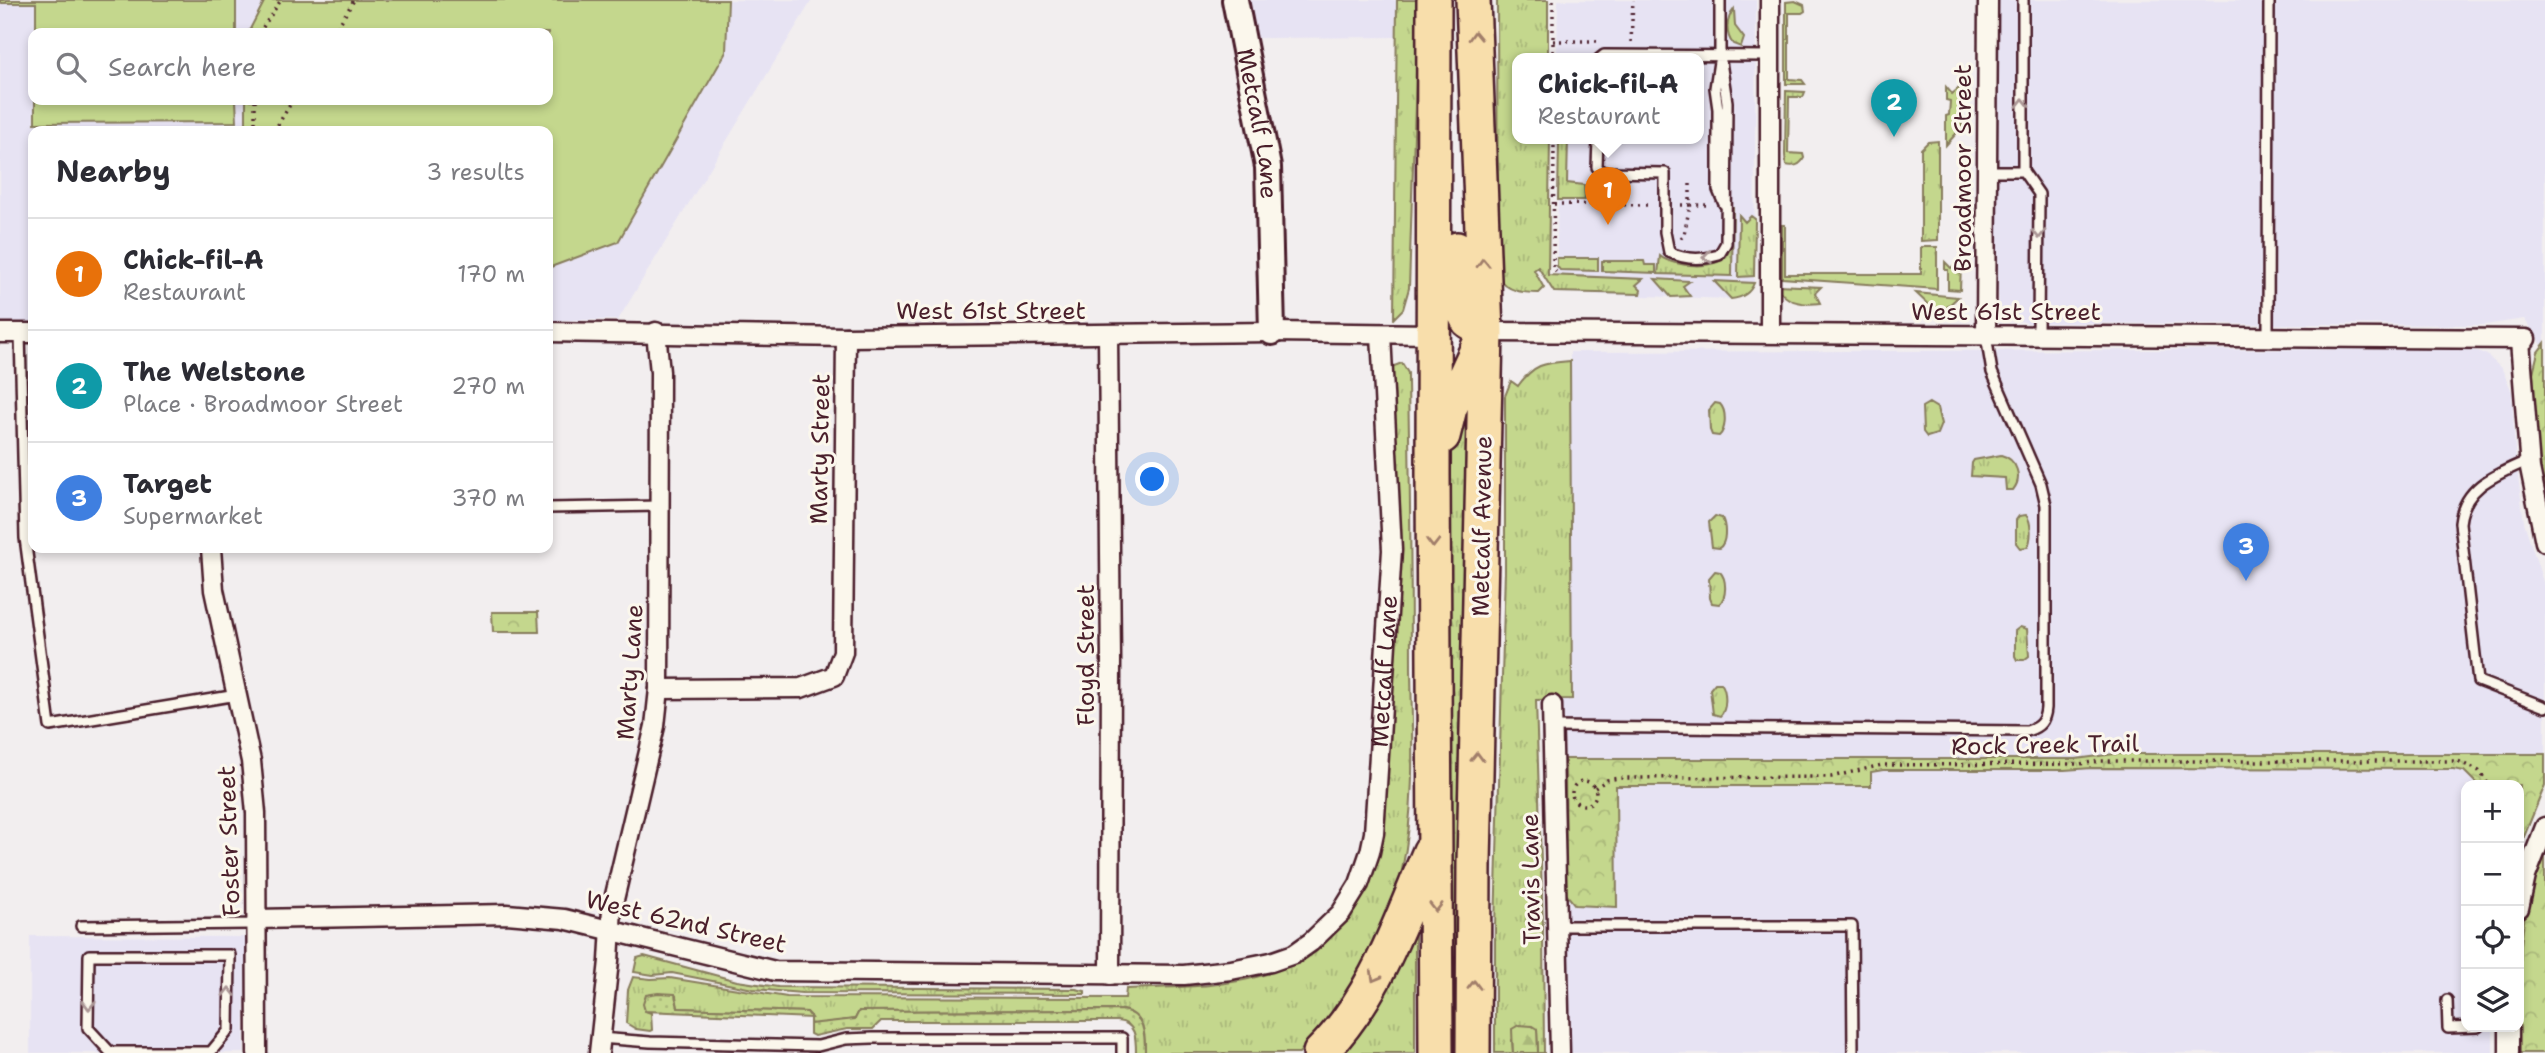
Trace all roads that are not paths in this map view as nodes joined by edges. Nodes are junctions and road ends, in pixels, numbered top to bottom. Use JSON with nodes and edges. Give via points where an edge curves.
{"nodes":[{"id":1,"x":1235,"y":0,"type":"edge"},
{"id":2,"x":1434,"y":0,"type":"edge"},
{"id":3,"x":1473,"y":0,"type":"edge"},
{"id":4,"x":1720,"y":0,"type":"edge"},
{"id":5,"x":1770,"y":0,"type":"edge"},
{"id":6,"x":1988,"y":0,"type":"edge"},
{"id":7,"x":2023,"y":0,"type":"edge"},
{"id":8,"x":2269,"y":0,"type":"edge"},
{"id":9,"x":1434,"y":53,"type":"junction"},
{"id":10,"x":1704,"y":55,"type":"edge"},
{"id":11,"x":1720,"y":55,"type":"junction"},
{"id":12,"x":1770,"y":56,"type":"junction"},
{"id":13,"x":1598,"y":144,"type":"edge"},
{"id":14,"x":1987,"y":171,"type":"junction"},
{"id":15,"x":2024,"y":171,"type":"junction"},
{"id":16,"x":553,"y":332,"type":"edge"},
{"id":17,"x":656,"y":332,"type":"junction"},
{"id":18,"x":1272,"y":332,"type":"junction"},
{"id":19,"x":1486,"y":332,"type":"junction"},
{"id":20,"x":0,"y":333,"type":"edge"},
{"id":21,"x":27,"y":333,"type":"edge"},
{"id":22,"x":1770,"y":333,"type":"junction"},
{"id":23,"x":1381,"y":334,"type":"junction"},
{"id":24,"x":1434,"y":334,"type":"junction"},
{"id":25,"x":1108,"y":335,"type":"junction"},
{"id":26,"x":1986,"y":336,"type":"junction"},
{"id":27,"x":2038,"y":336,"type":"junction"},
{"id":28,"x":846,"y":337,"type":"junction"},
{"id":29,"x":2268,"y":337,"type":"junction"},
{"id":30,"x":28,"y":433,"type":"edge"},
{"id":31,"x":2529,"y":460,"type":"junction"},
{"id":32,"x":1433,"y":474,"type":"junction"},
{"id":33,"x":660,"y":506,"type":"junction"},
{"id":34,"x":553,"y":508,"type":"edge"},
{"id":35,"x":2545,"y":542,"type":"edge"},
{"id":36,"x":31,"y":553,"type":"edge"},
{"id":37,"x":211,"y":553,"type":"edge"},
{"id":38,"x":659,"y":689,"type":"junction"},
{"id":39,"x":237,"y":695,"type":"junction"},
{"id":40,"x":1552,"y":705,"type":"dead end"},
{"id":41,"x":2545,"y":707,"type":"edge"},
{"id":42,"x":1552,"y":727,"type":"junction"},
{"id":43,"x":2545,"y":827,"type":"edge"},
{"id":44,"x":1436,"y":839,"type":"junction"},
{"id":45,"x":2519,"y":906,"type":"edge"},
{"id":46,"x":257,"y":919,"type":"junction"},
{"id":47,"x":80,"y":926,"type":"dead end"},
{"id":48,"x":1556,"y":926,"type":"junction"},
{"id":49,"x":611,"y":930,"type":"junction"},
{"id":50,"x":1271,"y":962,"type":"joint"},
{"id":51,"x":1110,"y":975,"type":"junction"},
{"id":52,"x":2446,"y":1000,"type":"dead end"},
{"id":53,"x":2461,"y":1028,"type":"edge"},
{"id":54,"x":2509,"y":1032,"type":"edge"},
{"id":55,"x":599,"y":1046,"type":"edge"},
{"id":56,"x":818,"y":1050,"type":"edge"},
{"id":57,"x":111,"y":1053,"type":"edge"},
{"id":58,"x":209,"y":1053,"type":"edge"},
{"id":59,"x":257,"y":1053,"type":"edge"},
{"id":60,"x":1122,"y":1053,"type":"edge"},
{"id":61,"x":1320,"y":1053,"type":"edge"},
{"id":62,"x":1436,"y":1053,"type":"edge"},
{"id":63,"x":1474,"y":1053,"type":"edge"},
{"id":64,"x":1560,"y":1053,"type":"edge"},
{"id":65,"x":1853,"y":1053,"type":"edge"},
{"id":66,"x":2509,"y":1053,"type":"edge"}],
"edges":[{"from":1,"to":18,"type":"street","name":"Metcalf Lane","via":[[1268,167]]},
{"from":2,"to":9,"type":"highway","name":"Metcalf Avenue"},
{"from":19,"to":3,"type":"highway","name":"Metcalf Avenue","one_way":true},
{"from":4,"to":11,"type":"lane"},
{"from":5,"to":12,"type":"street"},
{"from":6,"to":14,"type":"street","name":"Broadmoor Street"},
{"from":15,"to":7,"type":"lane","one_way":true},
{"from":8,"to":29,"type":"lane"},
{"from":9,"to":19,"type":"highway","via":[[1457,222],[1458,300],[1468,321]]},
{"from":9,"to":24,"type":"highway","name":"Metcalf Avenue"},
{"from":10,"to":11,"type":"lane"},
{"from":11,"to":12,"type":"lane"},
{"from":11,"to":13,"type":"lane","one_way":true,"via":[[1727,102],[1726,243],[1719,255],[1697,259],[1669,252],[1665,173],[1602,172],[1597,167]]},
{"from":12,"to":22,"type":"street"},
{"from":14,"to":15,"type":"lane"},
{"from":14,"to":26,"type":"street","name":"Broadmoor Street"},
{"from":15,"to":27,"type":"lane","one_way":true,"via":[[2039,194]]},
{"from":16,"to":17,"type":"street","name":"West 61st Street"},
{"from":17,"to":28,"type":"street","name":"West 61st Street"},
{"from":17,"to":33,"type":"street","name":"Marty Lane"},
{"from":18,"to":23,"type":"street","name":"West 61st Street"},
{"from":18,"to":25,"type":"street","name":"West 61st Street"},
{"from":19,"to":22,"type":"street","name":"West 61st Street"},
{"from":19,"to":32,"type":"highway","via":[[1450,408]]},
{"from":63,"to":19,"type":"highway","name":"Metcalf Avenue","one_way":true},
{"from":20,"to":21,"type":"street"},
{"from":21,"to":30,"type":"lane"},
{"from":22,"to":26,"type":"street","name":"West 61st Street"},
{"from":23,"to":24,"type":"street","name":"West 61st Street"},
{"from":23,"to":50,"type":"street","name":"Metcalf Lane","via":[[1392,550],[1374,833],[1359,884],[1340,913],[1311,942]]},
{"from":24,"to":32,"type":"highway","name":"Metcalf Avenue"},
{"from":25,"to":28,"type":"street","name":"West 61st Street"},
{"from":25,"to":51,"type":"street","name":"Floyd Street"},
{"from":26,"to":27,"type":"street","name":"West 61st Street"},
{"from":26,"to":42,"type":"lane","via":[[1992,372],[2046,505],[2046,715],[2040,725],[2027,731]]},
{"from":27,"to":29,"type":"street","name":"West 61st Street"},
{"from":28,"to":38,"type":"street","name":"Marty Street","via":[[843,652],[834,676],[801,688]]},
{"from":29,"to":31,"type":"street","name":"West 61st Street","via":[[2523,340]]},
{"from":31,"to":35,"type":"street"},
{"from":31,"to":41,"type":"lane","via":[[2479,484],[2464,506],[2460,523],[2478,681]]},
{"from":32,"to":44,"type":"highway","name":"Metcalf Avenue","one_way":true},
{"from":33,"to":34,"type":"lane"},
{"from":33,"to":38,"type":"street","name":"Marty Lane"},
{"from":36,"to":39,"type":"lane","via":[[50,726]]},
{"from":37,"to":39,"type":"street","name":"Foster Street","via":[[214,590]]},
{"from":38,"to":49,"type":"street","name":"Marty Lane"},
{"from":39,"to":46,"type":"street","name":"Foster Street","via":[[255,800]]},
{"from":40,"to":42,"type":"street","name":"Travis Lane"},
{"from":42,"to":48,"type":"street","name":"Travis Lane"},
{"from":43,"to":45,"type":"street"},
{"from":44,"to":61,"type":"highway","one_way":true,"via":[[1386,958],[1364,997]]},
{"from":44,"to":62,"type":"highway","name":"Metcalf Avenue","one_way":true},
{"from":46,"to":47,"type":"lane","via":[[249,924]]},
{"from":46,"to":49,"type":"street","name":"West 62nd Street","via":[[507,914]]},
{"from":46,"to":59,"type":"street","name":"Foster Street"},
{"from":48,"to":64,"type":"street","name":"Travis Lane"},
{"from":48,"to":65,"type":"lane","via":[[1852,926]]},
{"from":49,"to":51,"type":"street","name":"West 62nd Street","via":[[775,971]]},
{"from":49,"to":55,"type":"street","name":"Marty Lane"},
{"from":50,"to":51,"type":"street","name":"West 62nd Street","via":[[1184,975]]},
{"from":52,"to":53,"type":"lane","via":[[2448,1028]]},
{"from":54,"to":66,"type":"street"},
{"from":55,"to":56,"type":"lane","via":[[650,1042]]},
{"from":56,"to":60,"type":"lane","via":[[846,1039],[1122,1038]]},
{"from":57,"to":58,"type":"lane"},
{"from":58,"to":57,"type":"lane","one_way":true,"via":[[229,1030],[230,955],[89,955],[88,1028]]}]}
